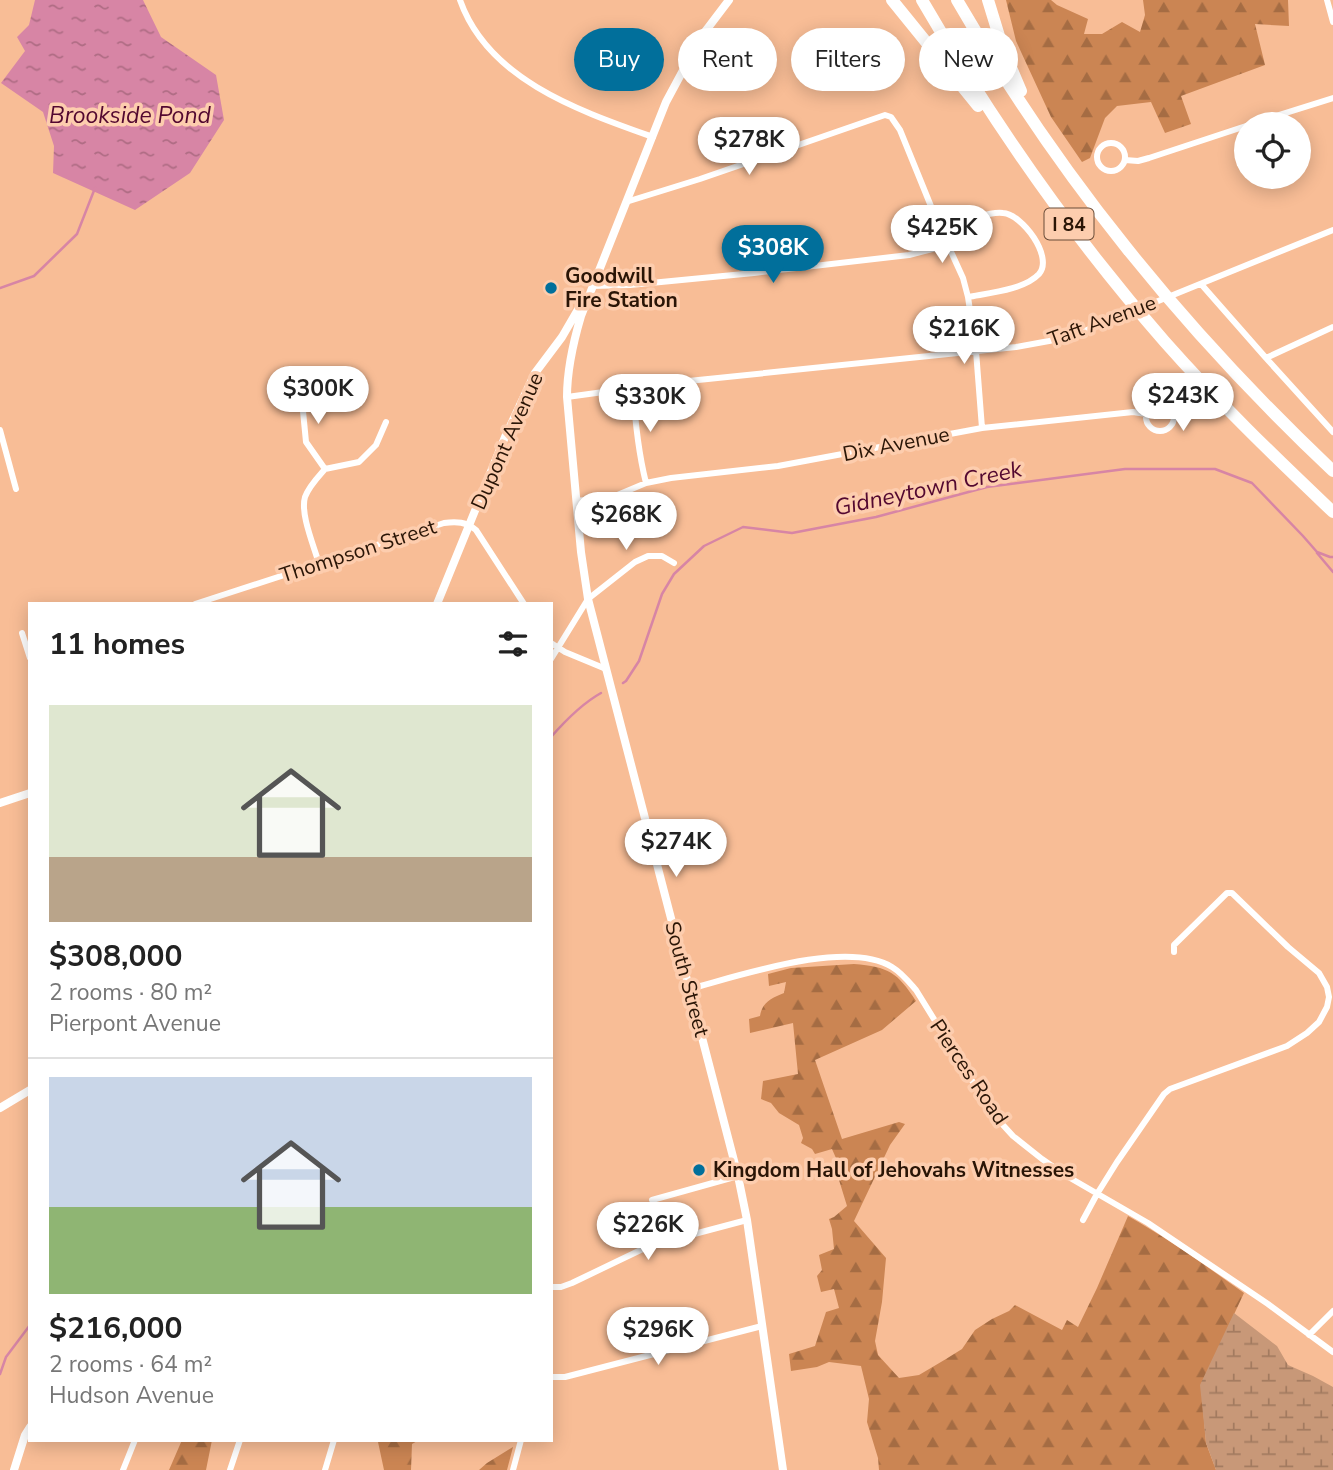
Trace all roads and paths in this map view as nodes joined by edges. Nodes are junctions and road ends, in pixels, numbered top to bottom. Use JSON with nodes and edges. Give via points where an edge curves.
{"nodes":[{"id":1,"x":460,"y":0,"type":"edge"},
{"id":2,"x":729,"y":0,"type":"edge"},
{"id":3,"x":892,"y":0,"type":"edge"},
{"id":4,"x":922,"y":0,"type":"edge"},
{"id":5,"x":957,"y":0,"type":"edge"},
{"id":6,"x":988,"y":0,"type":"edge"},
{"id":7,"x":1327,"y":0,"type":"edge"},
{"id":8,"x":1333,"y":22,"type":"edge"},
{"id":9,"x":1333,"y":98,"type":"edge"},
{"id":10,"x":1289,"y":112,"type":"edge"},
{"id":11,"x":1234,"y":130,"type":"edge"},
{"id":12,"x":653,"y":137,"type":"junction"},
{"id":13,"x":1059,"y":158,"type":"junction"},
{"id":14,"x":1125,"y":160,"type":"junction"},
{"id":15,"x":1034,"y":175,"type":"junction"},
{"id":16,"x":626,"y":202,"type":"junction"},
{"id":17,"x":1333,"y":229,"type":"edge"},
{"id":18,"x":942,"y":231,"type":"junction"},
{"id":19,"x":948,"y":245,"type":"junction"},
{"id":20,"x":1201,"y":284,"type":"junction"},
{"id":21,"x":592,"y":286,"type":"junction"},
{"id":22,"x":968,"y":296,"type":"junction"},
{"id":23,"x":1333,"y":327,"type":"edge"},
{"id":24,"x":976,"y":351,"type":"junction"},
{"id":25,"x":1266,"y":358,"type":"junction"},
{"id":26,"x":306,"y":385,"type":"dead end"},
{"id":27,"x":633,"y":388,"type":"junction"},
{"id":28,"x":567,"y":397,"type":"junction"},
{"id":29,"x":1146,"y":414,"type":"junction"},
{"id":30,"x":386,"y":422,"type":"dead end"},
{"id":31,"x":982,"y":428,"type":"junction"},
{"id":32,"x":1332,"y":428,"type":"edge"},
{"id":33,"x":0,"y":429,"type":"edge"},
{"id":34,"x":325,"y":469,"type":"junction"},
{"id":35,"x":1333,"y":471,"type":"edge"},
{"id":36,"x":646,"y":484,"type":"junction"},
{"id":37,"x":16,"y":489,"type":"dead end"},
{"id":38,"x":577,"y":502,"type":"junction"},
{"id":39,"x":1333,"y":512,"type":"edge"},
{"id":40,"x":470,"y":526,"type":"junction"},
{"id":41,"x":674,"y":563,"type":"dead end"},
{"id":42,"x":319,"y":564,"type":"junction"},
{"id":43,"x":588,"y":599,"type":"junction"},
{"id":44,"x":201,"y":602,"type":"edge"},
{"id":45,"x":438,"y":602,"type":"edge"},
{"id":46,"x":523,"y":602,"type":"edge"},
{"id":47,"x":22,"y":633,"type":"dead end"},
{"id":48,"x":553,"y":644,"type":"edge"},
{"id":49,"x":558,"y":648,"type":"junction"},
{"id":50,"x":28,"y":652,"type":"edge"},
{"id":51,"x":553,"y":656,"type":"edge"},
{"id":52,"x":606,"y":669,"type":"junction"},
{"id":53,"x":28,"y":794,"type":"edge"},
{"id":54,"x":0,"y":803,"type":"edge"},
{"id":55,"x":1174,"y":952,"type":"dead end"},
{"id":56,"x":689,"y":989,"type":"junction"},
{"id":57,"x":28,"y":1091,"type":"edge"},
{"id":58,"x":0,"y":1096,"type":"edge"},
{"id":59,"x":2,"y":1107,"type":"edge"},
{"id":60,"x":738,"y":1176,"type":"junction"},
{"id":61,"x":1097,"y":1194,"type":"junction"},
{"id":62,"x":652,"y":1200,"type":"dead end"},
{"id":63,"x":747,"y":1220,"type":"junction"},
{"id":64,"x":1083,"y":1220,"type":"dead end"},
{"id":65,"x":553,"y":1287,"type":"edge"},
{"id":66,"x":1333,"y":1311,"type":"edge"},
{"id":67,"x":762,"y":1326,"type":"junction"},
{"id":68,"x":1309,"y":1335,"type":"junction"},
{"id":69,"x":1333,"y":1352,"type":"edge"},
{"id":70,"x":553,"y":1377,"type":"edge"},
{"id":71,"x":28,"y":1430,"type":"edge"},
{"id":72,"x":134,"y":1442,"type":"edge"},
{"id":73,"x":239,"y":1442,"type":"edge"},
{"id":74,"x":333,"y":1442,"type":"edge"},
{"id":75,"x":520,"y":1442,"type":"edge"},
{"id":76,"x":14,"y":1470,"type":"edge"},
{"id":77,"x":123,"y":1470,"type":"edge"},
{"id":78,"x":230,"y":1470,"type":"edge"},
{"id":79,"x":325,"y":1470,"type":"edge"},
{"id":80,"x":513,"y":1470,"type":"edge"},
{"id":81,"x":783,"y":1470,"type":"edge"}],
"edges":[{"from":1,"to":12,"type":"street","via":[[490,50],[521,78],[567,103]]},
{"from":2,"to":12,"type":"street","via":[[694,48]]},
{"from":3,"to":15,"type":"highway"},
{"from":4,"to":15,"type":"highway","number":"I 84"},
{"from":5,"to":13,"type":"highway","number":"I 84"},
{"from":6,"to":13,"type":"highway","via":[[1009,67]]},
{"from":7,"to":8,"type":"street"},
{"from":9,"to":10,"type":"street"},
{"from":11,"to":14,"type":"street","via":[[1149,158]]},
{"from":12,"to":16,"type":"street"},
{"from":13,"to":35,"type":"highway","number":"I 84","via":[[1195,331]]},
{"from":14,"to":14,"type":"street","via":[[1122,147],[1114,143],[1101,146],[1097,155],[1102,168],[1111,171]]},
{"from":15,"to":39,"type":"highway","number":"I 84","via":[[1164,341]]},
{"from":16,"to":18,"type":"street","via":[[886,115],[895,121]]},
{"from":16,"to":21,"type":"street"},
{"from":17,"to":20,"type":"street","name":"Taft Avenue"},
{"from":18,"to":19,"type":"street"},
{"from":18,"to":22,"type":"street","via":[[991,213],[1006,213],[1020,220],[1041,252],[1044,267],[1032,280]]},
{"from":19,"to":21,"type":"street","via":[[909,255],[767,272]]},
{"from":19,"to":22,"type":"street"},
{"from":20,"to":24,"type":"street","name":"Taft Avenue","via":[[1077,334]]},
{"from":20,"to":25,"type":"street"},
{"from":21,"to":28,"type":"street","name":"South Street","via":[[572,346]]},
{"from":21,"to":40,"type":"street","name":"Dupont Avenue","via":[[535,373]]},
{"from":22,"to":24,"type":"street"},
{"from":23,"to":25,"type":"street"},
{"from":24,"to":27,"type":"street","name":"Taft Avenue"},
{"from":24,"to":31,"type":"street"},
{"from":25,"to":32,"type":"street"},
{"from":26,"to":34,"type":"street","via":[[306,442]]},
{"from":27,"to":28,"type":"street","name":"Taft Avenue"},
{"from":27,"to":36,"type":"street"},
{"from":28,"to":38,"type":"street","name":"South Street"},
{"from":29,"to":29,"type":"street","via":[[1149,427],[1158,431],[1167,430],[1174,419],[1172,410],[1160,403]]},
{"from":29,"to":31,"type":"street","name":"Dix Avenue"},
{"from":30,"to":34,"type":"street","via":[[376,445],[359,461]]},
{"from":31,"to":36,"type":"street","name":"Dix Avenue","via":[[778,466]]},
{"from":33,"to":37,"type":"street"},
{"from":34,"to":42,"type":"street","via":[[310,488],[304,506]]},
{"from":36,"to":38,"type":"street","name":"Dix Avenue","via":[[615,496]]},
{"from":38,"to":43,"type":"street","name":"South Street"},
{"from":40,"to":42,"type":"street","name":"Thompson Street","via":[[444,523]]},
{"from":40,"to":45,"type":"street","name":"Dupont Avenue"},
{"from":40,"to":46,"type":"street"},
{"from":41,"to":43,"type":"street","via":[[662,556],[648,556]]},
{"from":42,"to":44,"type":"street","name":"Thompson Street"},
{"from":43,"to":49,"type":"street"},
{"from":43,"to":52,"type":"street","name":"South Street"},
{"from":47,"to":50,"type":"street"},
{"from":48,"to":49,"type":"street"},
{"from":49,"to":51,"type":"street"},
{"from":49,"to":52,"type":"street"},
{"from":52,"to":56,"type":"street","name":"South Street"},
{"from":53,"to":54,"type":"street"},
{"from":55,"to":61,"type":"street","via":[[1174,945],[1232,893],[1319,974],[1329,997],[1327,1007],[1319,1022],[1287,1046],[1170,1089]]},
{"from":56,"to":60,"type":"street","name":"South Street"},
{"from":56,"to":61,"type":"street","name":"Pierces Road","via":[[821,958],[863,958],[893,967],[916,990],[992,1113],[1042,1160]]},
{"from":57,"to":59,"type":"street"},
{"from":58,"to":59,"type":"street"},
{"from":60,"to":62,"type":"street"},
{"from":60,"to":63,"type":"street","name":"South Street"},
{"from":61,"to":64,"type":"street"},
{"from":61,"to":68,"type":"street","name":"Pierces Road","via":[[1148,1223]]},
{"from":63,"to":65,"type":"street","via":[[649,1246],[572,1283]]},
{"from":63,"to":67,"type":"street","name":"South Street"},
{"from":66,"to":68,"type":"street"},
{"from":67,"to":70,"type":"street"},
{"from":67,"to":81,"type":"street","name":"South Street"},
{"from":68,"to":69,"type":"street","name":"Pierces Road"},
{"from":71,"to":76,"type":"street"},
{"from":72,"to":77,"type":"street"},
{"from":73,"to":78,"type":"street"},
{"from":74,"to":79,"type":"street"},
{"from":75,"to":80,"type":"street"}]}
